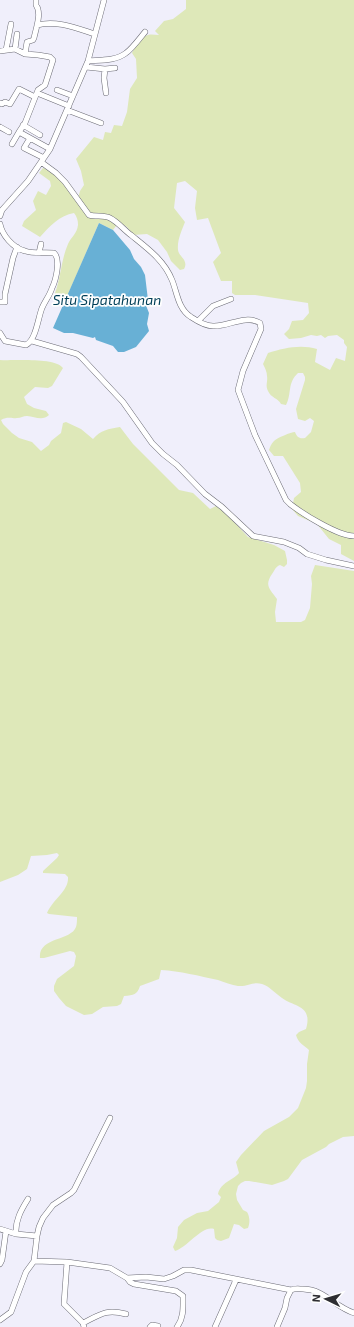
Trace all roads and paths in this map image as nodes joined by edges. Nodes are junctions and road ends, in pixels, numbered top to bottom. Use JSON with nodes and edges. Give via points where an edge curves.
{"nodes":[{"id":1,"x":36,"y":0,"type":"edge"},
{"id":2,"x":104,"y":0,"type":"edge"},
{"id":3,"x":11,"y":24,"type":"dead end"},
{"id":4,"x":37,"y":25,"type":"junction"},
{"id":5,"x":145,"y":32,"type":"dead end"},
{"id":6,"x":17,"y":34,"type":"dead end"},
{"id":7,"x":95,"y":34,"type":"junction"},
{"id":8,"x":15,"y":49,"type":"junction"},
{"id":9,"x":3,"y":50,"type":"edge"},
{"id":10,"x":25,"y":54,"type":"junction"},
{"id":11,"x":88,"y":61,"type":"junction"},
{"id":12,"x":86,"y":67,"type":"junction"},
{"id":13,"x":115,"y":68,"type":"dead end"},
{"id":14,"x":104,"y":69,"type":"junction"},
{"id":15,"x":57,"y":90,"type":"dead end"},
{"id":16,"x":106,"y":93,"type":"dead end"},
{"id":17,"x":36,"y":95,"type":"junction"},
{"id":18,"x":73,"y":96,"type":"junction"},
{"id":19,"x":0,"y":103,"type":"edge"},
{"id":20,"x":68,"y":108,"type":"junction"},
{"id":21,"x":100,"y":123,"type":"dead end"},
{"id":22,"x":23,"y":125,"type":"junction"},
{"id":23,"x":0,"y":127,"type":"edge"},
{"id":24,"x":9,"y":132,"type":"dead end"},
{"id":25,"x":19,"y":132,"type":"junction"},
{"id":26,"x":40,"y":135,"type":"dead end"},
{"id":27,"x":30,"y":138,"type":"junction"},
{"id":28,"x":12,"y":144,"type":"dead end"},
{"id":29,"x":50,"y":149,"type":"junction"},
{"id":30,"x":42,"y":160,"type":"junction"},
{"id":31,"x":1,"y":209,"type":"edge"},
{"id":32,"x":0,"y":216,"type":"edge"},
{"id":33,"x":0,"y":224,"type":"edge"},
{"id":34,"x":41,"y":244,"type":"dead end"},
{"id":35,"x":17,"y":247,"type":"junction"},
{"id":36,"x":39,"y":253,"type":"junction"},
{"id":37,"x":231,"y":299,"type":"dead end"},
{"id":38,"x":0,"y":302,"type":"edge"},
{"id":39,"x":198,"y":321,"type":"junction"},
{"id":40,"x":0,"y":333,"type":"edge"},
{"id":41,"x":32,"y":341,"type":"junction"},
{"id":42,"x":354,"y":536,"type":"edge"},
{"id":43,"x":354,"y":566,"type":"edge"},
{"id":44,"x":110,"y":1118,"type":"dead end"},
{"id":45,"x":28,"y":1199,"type":"dead end"},
{"id":46,"x":3,"y":1230,"type":"edge"},
{"id":47,"x":16,"y":1234,"type":"junction"},
{"id":48,"x":37,"y":1236,"type":"junction"},
{"id":49,"x":34,"y":1261,"type":"junction"},
{"id":50,"x":67,"y":1262,"type":"junction"},
{"id":51,"x":0,"y":1264,"type":"edge"},
{"id":52,"x":127,"y":1278,"type":"junction"},
{"id":53,"x":236,"y":1280,"type":"junction"},
{"id":54,"x":290,"y":1290,"type":"junction"},
{"id":55,"x":354,"y":1313,"type":"edge"},
{"id":56,"x":126,"y":1314,"type":"dead end"},
{"id":57,"x":0,"y":1320,"type":"edge"},
{"id":58,"x":84,"y":1325,"type":"edge"},
{"id":59,"x":158,"y":1326,"type":"dead end"},
{"id":60,"x":150,"y":1327,"type":"edge"},
{"id":61,"x":177,"y":1327,"type":"edge"},
{"id":62,"x":215,"y":1327,"type":"edge"},
{"id":63,"x":277,"y":1327,"type":"edge"}],
"edges":[{"from":1,"to":4,"type":"street"},
{"from":2,"to":7,"type":"street"},
{"from":3,"to":9,"type":"street"},
{"from":4,"to":7,"type":"street","via":[[61,24]]},
{"from":4,"to":10,"type":"street","via":[[34,39],[27,42]]},
{"from":5,"to":11,"type":"street","via":[[126,53],[105,60]]},
{"from":6,"to":8,"type":"street"},
{"from":7,"to":11,"type":"street"},
{"from":8,"to":9,"type":"street"},
{"from":8,"to":10,"type":"street"},
{"from":10,"to":17,"type":"street","via":[[50,57],[52,60],[44,85],[39,88]]},
{"from":11,"to":12,"type":"street"},
{"from":12,"to":14,"type":"street"},
{"from":12,"to":18,"type":"street"},
{"from":13,"to":14,"type":"street"},
{"from":14,"to":16,"type":"street"},
{"from":15,"to":18,"type":"street"},
{"from":17,"to":19,"type":"street","via":[[19,89],[10,104]]},
{"from":17,"to":20,"type":"street"},
{"from":17,"to":22,"type":"street"},
{"from":18,"to":20,"type":"street"},
{"from":20,"to":21,"type":"street"},
{"from":20,"to":29,"type":"street"},
{"from":22,"to":25,"type":"street"},
{"from":22,"to":26,"type":"street"},
{"from":23,"to":24,"type":"street"},
{"from":25,"to":27,"type":"street"},
{"from":25,"to":28,"type":"street"},
{"from":27,"to":29,"type":"street"},
{"from":27,"to":30,"type":"street","via":[[24,148]]},
{"from":29,"to":30,"type":"street"},
{"from":30,"to":31,"type":"street","via":[[18,193]]},
{"from":30,"to":39,"type":"street","via":[[64,182],[89,215],[109,218],[116,222],[162,262],[172,278],[184,311]]},
{"from":31,"to":32,"type":"street"},
{"from":33,"to":35,"type":"street","via":[[5,236]]},
{"from":34,"to":36,"type":"street"},
{"from":35,"to":36,"type":"street"},
{"from":35,"to":38,"type":"street","via":[[5,302]]},
{"from":36,"to":41,"type":"street","via":[[54,253],[58,260],[53,288],[42,308]]},
{"from":37,"to":39,"type":"street","via":[[213,306]]},
{"from":39,"to":42,"type":"street","via":[[212,326],[248,320],[260,323],[261,329],[243,371],[238,390],[255,435],[286,500],[338,533]]},
{"from":40,"to":41,"type":"street","via":[[6,341],[26,345]]},
{"from":41,"to":43,"type":"street","via":[[81,356],[123,402],[152,443],[253,536],[284,542],[307,554]]},
{"from":44,"to":48,"type":"street","via":[[74,1190],[53,1205],[43,1218]]},
{"from":45,"to":47,"type":"street","via":[[18,1218]]},
{"from":46,"to":47,"type":"street"},
{"from":46,"to":51,"type":"street"},
{"from":47,"to":48,"type":"street"},
{"from":48,"to":49,"type":"street"},
{"from":49,"to":50,"type":"street"},
{"from":49,"to":57,"type":"street","via":[[26,1272],[11,1312]]},
{"from":50,"to":52,"type":"street","via":[[110,1268]]},
{"from":50,"to":58,"type":"street","via":[[64,1304]]},
{"from":52,"to":53,"type":"street","via":[[164,1279],[184,1270],[191,1270]]},
{"from":52,"to":61,"type":"street","via":[[134,1284],[181,1293],[183,1314]]},
{"from":53,"to":54,"type":"street"},
{"from":53,"to":62,"type":"street"},
{"from":54,"to":55,"type":"street","via":[[314,1290]]},
{"from":54,"to":63,"type":"street"},
{"from":56,"to":58,"type":"street","via":[[109,1311],[101,1313]]},
{"from":59,"to":60,"type":"street"}]}
